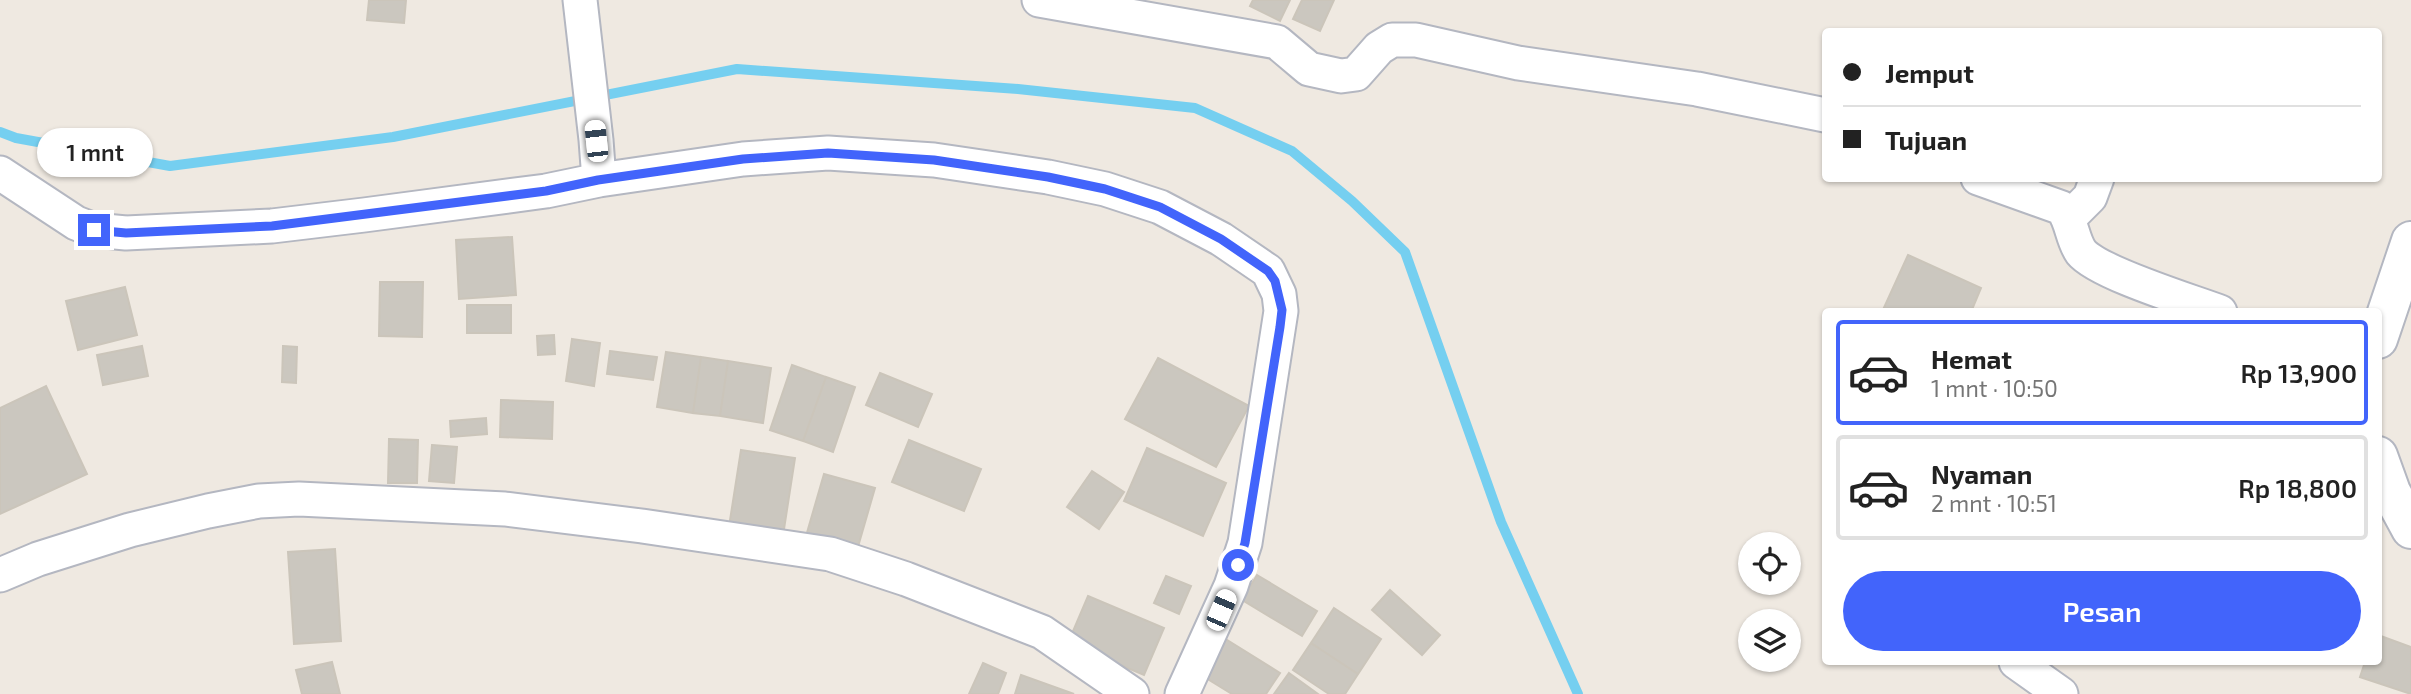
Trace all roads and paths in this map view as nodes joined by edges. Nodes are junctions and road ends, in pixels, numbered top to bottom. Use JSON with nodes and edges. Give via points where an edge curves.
{"nodes":[{"id":1,"x":1039,"y":0,"type":"edge"},
{"id":2,"x":581,"y":5,"type":"edge"},
{"id":3,"x":1822,"y":114,"type":"edge"},
{"id":4,"x":0,"y":173,"type":"edge"},
{"id":5,"x":598,"y":180,"type":"junction"},
{"id":6,"x":1990,"y":182,"type":"edge"},
{"id":7,"x":2096,"y":182,"type":"edge"},
{"id":8,"x":2070,"y":218,"type":"junction"},
{"id":9,"x":2411,"y":241,"type":"edge"},
{"id":10,"x":2209,"y":308,"type":"edge"},
{"id":11,"x":2382,"y":327,"type":"edge"},
{"id":12,"x":2382,"y":462,"type":"edge"},
{"id":13,"x":2401,"y":489,"type":"edge"},
{"id":14,"x":2411,"y":529,"type":"edge"},
{"id":15,"x":0,"y":575,"type":"edge"},
{"id":16,"x":2020,"y":665,"type":"edge"},
{"id":17,"x":1132,"y":694,"type":"edge"},
{"id":18,"x":1182,"y":694,"type":"edge"},
{"id":19,"x":2061,"y":694,"type":"edge"}],
"edges":[{"from":1,"to":3,"type":"street","via":[[1278,42],[1309,69],[1341,76],[1356,74],[1392,40],[1416,40],[1518,63],[1697,89]]},
{"from":2,"to":5,"type":"street"},
{"from":4,"to":5,"type":"street","via":[[76,223],[126,233],[272,226],[546,191]]},
{"from":5,"to":18,"type":"street","via":[[743,159],[828,153],[934,160],[1048,177],[1160,207],[1221,239],[1268,271],[1279,293],[1280,327],[1245,543],[1231,586]]},
{"from":6,"to":8,"type":"street","via":[[2053,203]]},
{"from":7,"to":8,"type":"street","via":[[2090,197]]},
{"from":8,"to":10,"type":"street","via":[[2081,252],[2094,263]]},
{"from":9,"to":11,"type":"street"},
{"from":12,"to":13,"type":"street"},
{"from":13,"to":14,"type":"street"},
{"from":15,"to":17,"type":"street","via":[[130,530],[259,501],[505,509],[830,554],[1042,632]]},
{"from":16,"to":19,"type":"street"}]}
